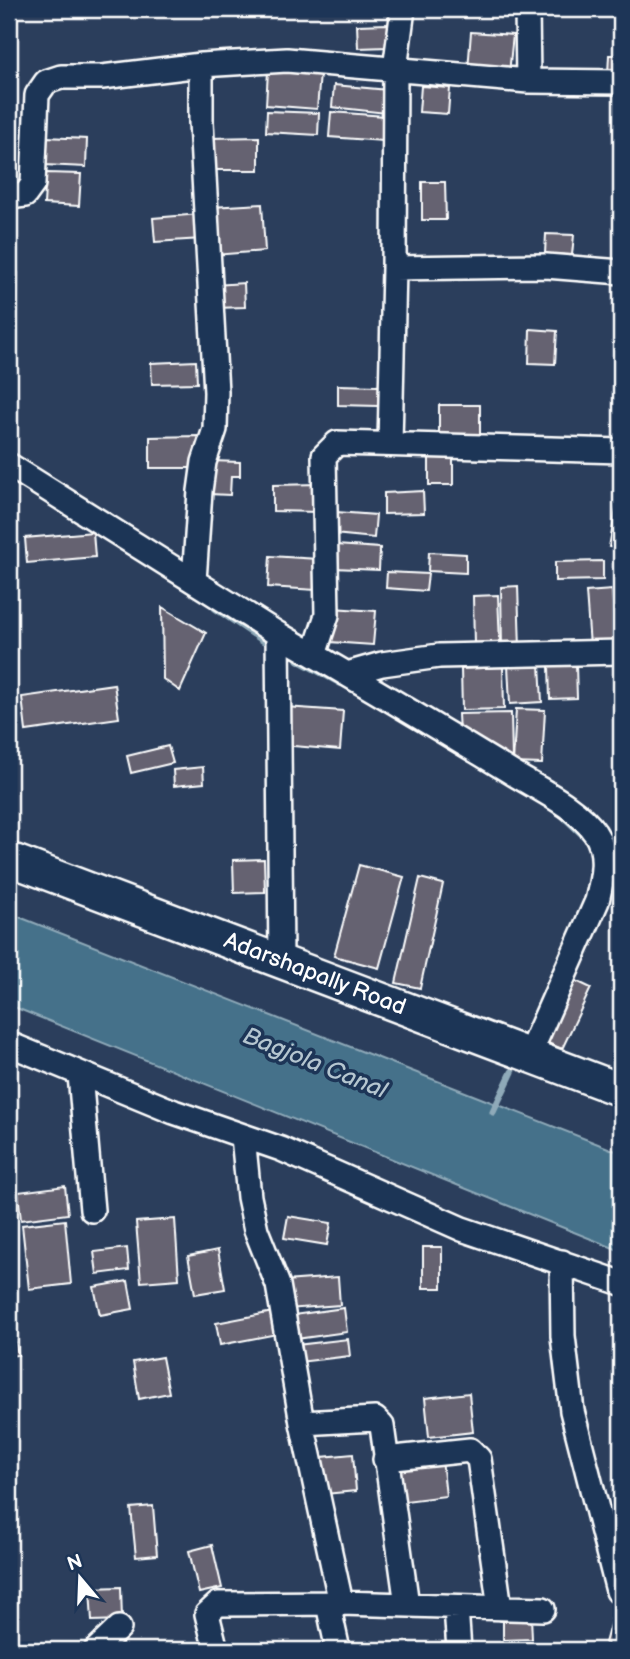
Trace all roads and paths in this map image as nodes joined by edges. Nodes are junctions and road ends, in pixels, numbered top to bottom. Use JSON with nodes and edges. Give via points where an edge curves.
{"nodes":[{"id":1,"x":403,"y":9,"type":"edge"},
{"id":2,"x":527,"y":9,"type":"edge"},
{"id":3,"x":201,"y":65,"type":"junction"},
{"id":4,"x":395,"y":68,"type":"junction"},
{"id":5,"x":527,"y":80,"type":"junction"},
{"id":6,"x":621,"y":82,"type":"edge"},
{"id":7,"x":9,"y":197,"type":"edge"},
{"id":8,"x":394,"y":268,"type":"junction"},
{"id":9,"x":621,"y":272,"type":"edge"},
{"id":10,"x":390,"y":444,"type":"junction"},
{"id":11,"x":621,"y":451,"type":"edge"},
{"id":12,"x":9,"y":465,"type":"edge"},
{"id":13,"x":194,"y":581,"type":"junction"},
{"id":14,"x":278,"y":634,"type":"junction"},
{"id":15,"x":621,"y":652,"type":"edge"},
{"id":16,"x":314,"y":655,"type":"junction"},
{"id":17,"x":347,"y":674,"type":"junction"},
{"id":18,"x":9,"y":859,"type":"edge"},
{"id":19,"x":281,"y":960,"type":"junction"},
{"id":20,"x":9,"y":1044,"type":"edge"},
{"id":21,"x":529,"y":1055,"type":"junction"},
{"id":22,"x":80,"y":1075,"type":"junction"},
{"id":23,"x":621,"y":1090,"type":"edge"},
{"id":24,"x":243,"y":1136,"type":"junction"},
{"id":25,"x":92,"y":1210,"type":"dead end"},
{"id":26,"x":562,"y":1262,"type":"junction"},
{"id":27,"x":621,"y":1283,"type":"edge"},
{"id":28,"x":302,"y":1423,"type":"junction"},
{"id":29,"x":384,"y":1459,"type":"junction"},
{"id":30,"x":618,"y":1591,"type":"dead end"},
{"id":31,"x":335,"y":1604,"type":"junction"},
{"id":32,"x":407,"y":1605,"type":"junction"},
{"id":33,"x":456,"y":1607,"type":"junction"},
{"id":34,"x":500,"y":1608,"type":"junction"},
{"id":35,"x":543,"y":1609,"type":"dead end"},
{"id":36,"x":119,"y":1628,"type":"dead end"},
{"id":37,"x":96,"y":1650,"type":"edge"},
{"id":38,"x":216,"y":1650,"type":"edge"},
{"id":39,"x":338,"y":1650,"type":"edge"},
{"id":40,"x":459,"y":1650,"type":"edge"}],
"edges":[{"from":1,"to":4,"type":"street"},
{"from":2,"to":5,"type":"street"},
{"from":3,"to":4,"type":"street","via":[[287,60]]},
{"from":3,"to":7,"type":"street","via":[[46,82],[37,95],[33,184],[25,195]]},
{"from":3,"to":13,"type":"street","via":[[216,392],[215,429],[200,491]]},
{"from":4,"to":5,"type":"street"},
{"from":4,"to":8,"type":"street"},
{"from":5,"to":6,"type":"street"},
{"from":8,"to":9,"type":"street","via":[[546,266]]},
{"from":8,"to":10,"type":"street"},
{"from":10,"to":11,"type":"street"},
{"from":10,"to":16,"type":"street","via":[[337,443],[324,456],[327,615]]},
{"from":12,"to":13,"type":"street"},
{"from":13,"to":14,"type":"street"},
{"from":14,"to":16,"type":"street"},
{"from":14,"to":19,"type":"street"},
{"from":15,"to":17,"type":"street","via":[[439,656]]},
{"from":16,"to":17,"type":"street"},
{"from":17,"to":21,"type":"street","via":[[583,819],[597,835],[603,853],[597,901]]},
{"from":18,"to":19,"type":"street","name":"Adarshapally Road"},
{"from":19,"to":21,"type":"street","name":"Adarshapally Road"},
{"from":20,"to":22,"type":"street"},
{"from":21,"to":23,"type":"street","name":"Adarshapally Road"},
{"from":22,"to":24,"type":"street"},
{"from":22,"to":25,"type":"street"},
{"from":24,"to":26,"type":"street","via":[[462,1229]]},
{"from":24,"to":28,"type":"street","via":[[249,1197],[256,1230],[278,1285]]},
{"from":26,"to":27,"type":"street"},
{"from":26,"to":30,"type":"street","via":[[563,1336],[572,1411]]},
{"from":28,"to":29,"type":"street","via":[[375,1419],[382,1426]]},
{"from":28,"to":31,"type":"street"},
{"from":29,"to":32,"type":"street"},
{"from":29,"to":34,"type":"street","via":[[470,1450],[480,1459]]},
{"from":31,"to":32,"type":"street"},
{"from":31,"to":38,"type":"street","via":[[218,1604],[207,1614]]},
{"from":31,"to":39,"type":"street"},
{"from":32,"to":33,"type":"street"},
{"from":33,"to":34,"type":"street"},
{"from":33,"to":40,"type":"street"},
{"from":34,"to":35,"type":"street"},
{"from":36,"to":37,"type":"street"}]}
